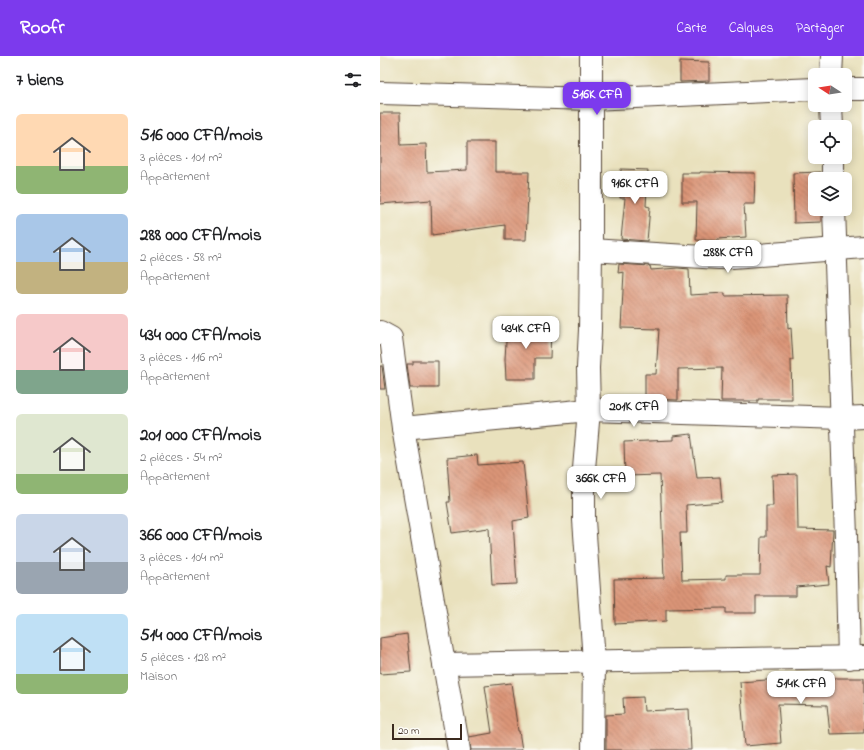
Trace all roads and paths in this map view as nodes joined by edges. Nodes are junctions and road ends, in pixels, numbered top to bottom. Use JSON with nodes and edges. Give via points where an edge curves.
{"nodes":[{"id":1,"x":591,"y":56,"type":"edge"},
{"id":2,"x":832,"y":56,"type":"edge"},
{"id":3,"x":831,"y":68,"type":"edge"},
{"id":4,"x":808,"y":89,"type":"edge"},
{"id":5,"x":852,"y":89,"type":"edge"},
{"id":6,"x":864,"y":90,"type":"edge"},
{"id":7,"x":380,"y":93,"type":"edge"},
{"id":8,"x":592,"y":99,"type":"junction"},
{"id":9,"x":834,"y":216,"type":"edge"},
{"id":10,"x":864,"y":247,"type":"edge"},
{"id":11,"x":836,"y":249,"type":"junction"},
{"id":12,"x":591,"y":250,"type":"junction"},
{"id":13,"x":380,"y":332,"type":"edge"},
{"id":14,"x":590,"y":410,"type":"junction"},
{"id":15,"x":864,"y":417,"type":"edge"},
{"id":16,"x":841,"y":418,"type":"junction"},
{"id":17,"x":403,"y":428,"type":"junction"},
{"id":18,"x":856,"y":658,"type":"edge"},
{"id":19,"x":594,"y":661,"type":"junction"},
{"id":20,"x":444,"y":664,"type":"junction"},
{"id":21,"x":459,"y":750,"type":"edge"},
{"id":22,"x":593,"y":750,"type":"edge"}],
"edges":[{"from":1,"to":8,"type":"street"},
{"from":2,"to":3,"type":"street"},
{"from":4,"to":8,"type":"street"},
{"from":5,"to":6,"type":"street"},
{"from":7,"to":8,"type":"street"},
{"from":8,"to":12,"type":"street"},
{"from":9,"to":11,"type":"street"},
{"from":10,"to":11,"type":"street"},
{"from":11,"to":12,"type":"street","via":[[718,258]]},
{"from":11,"to":16,"type":"street"},
{"from":12,"to":14,"type":"street","via":[[588,368]]},
{"from":13,"to":17,"type":"street","via":[[391,338]]},
{"from":14,"to":16,"type":"street"},
{"from":14,"to":17,"type":"street"},
{"from":14,"to":19,"type":"street","via":[[584,469],[584,520]]},
{"from":15,"to":16,"type":"street"},
{"from":16,"to":18,"type":"street","via":[[846,536]]},
{"from":17,"to":20,"type":"street"},
{"from":18,"to":19,"type":"street"},
{"from":19,"to":20,"type":"street"},
{"from":19,"to":22,"type":"street"},
{"from":20,"to":21,"type":"street"}]}
